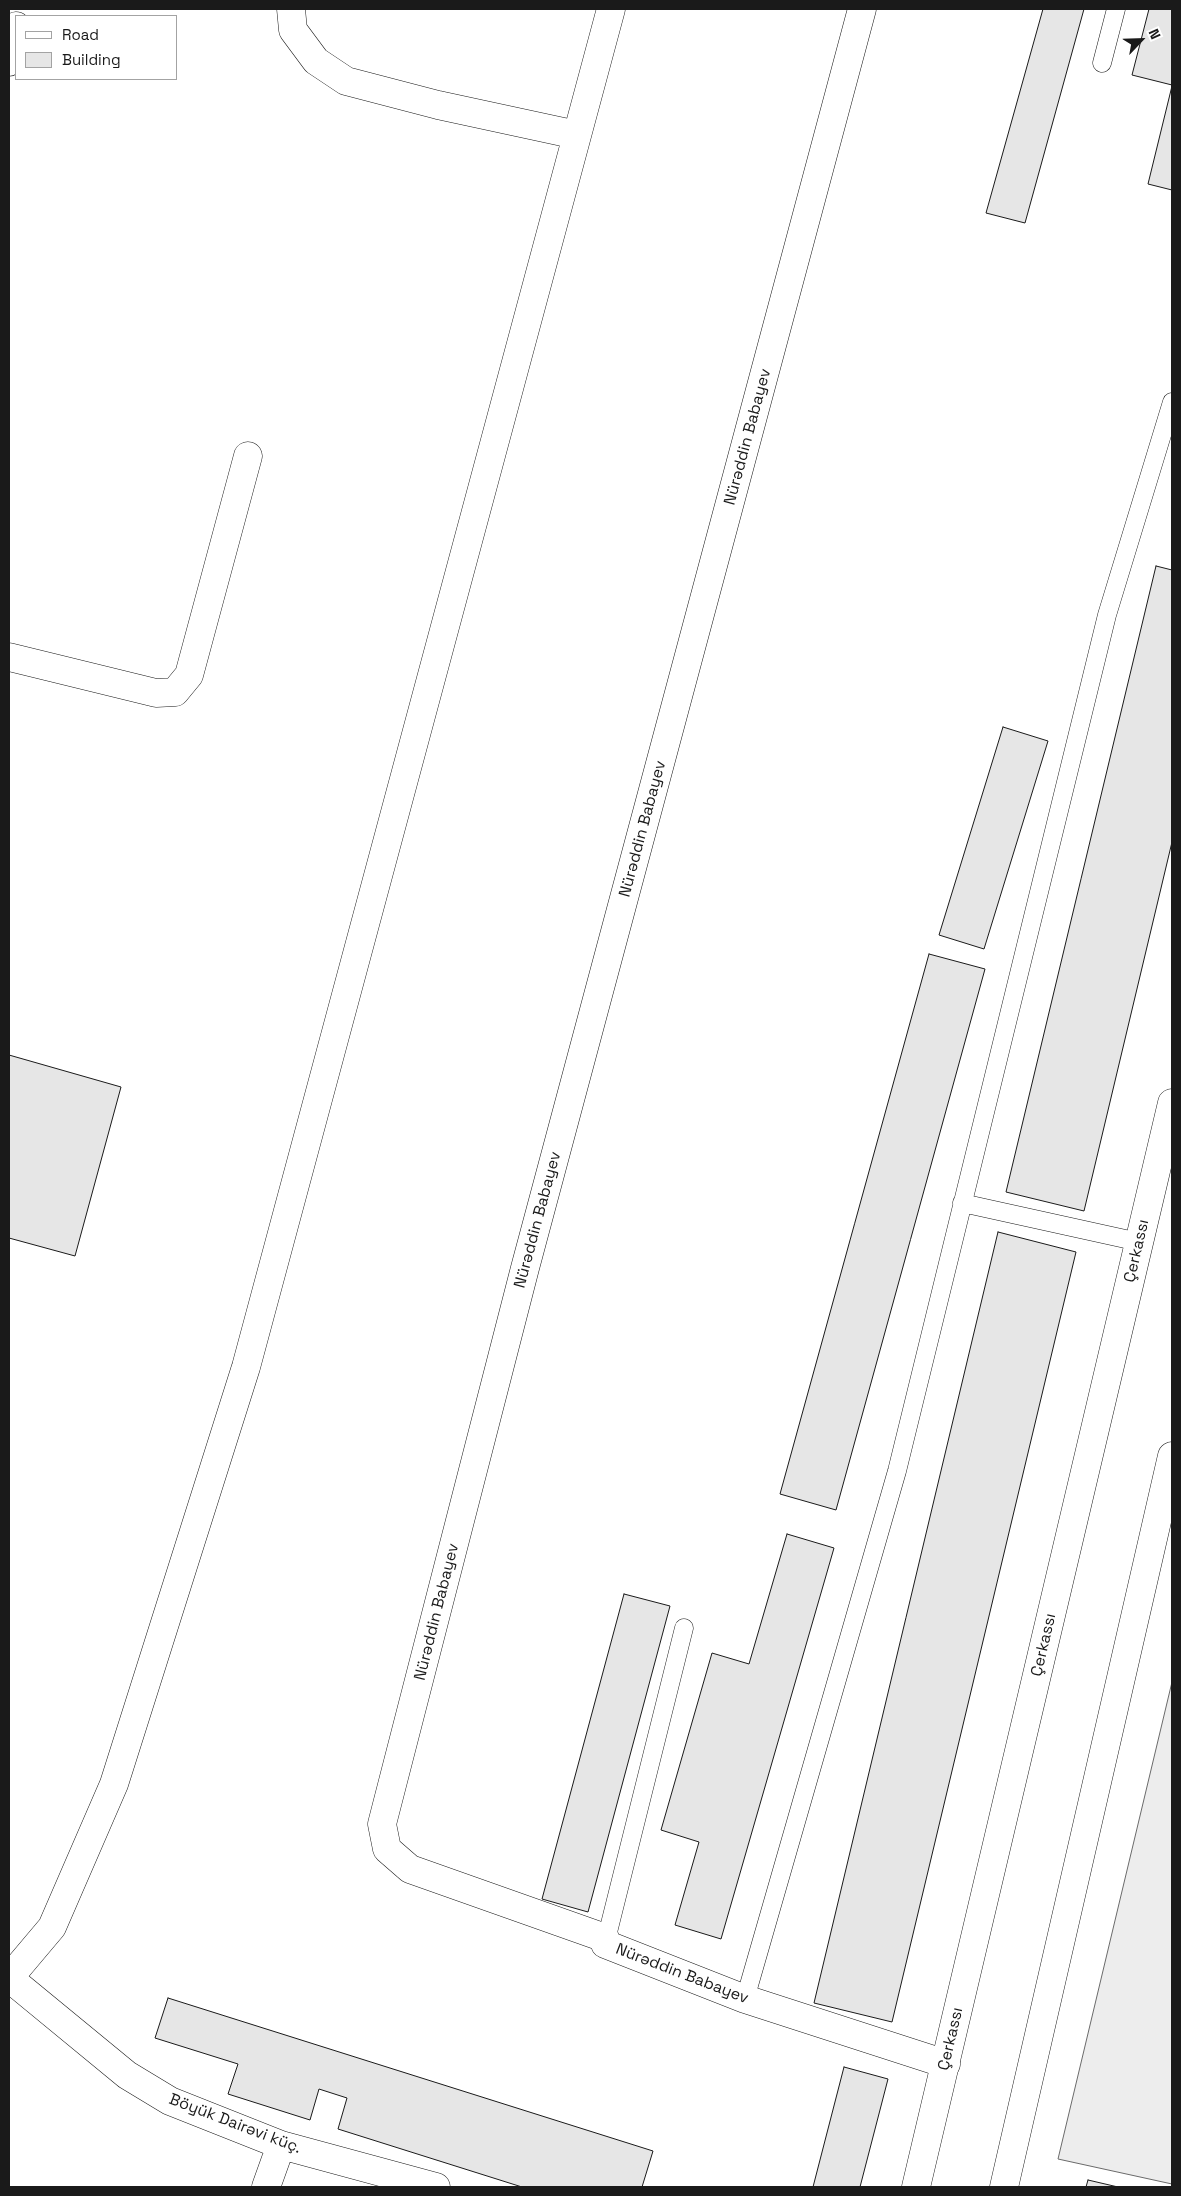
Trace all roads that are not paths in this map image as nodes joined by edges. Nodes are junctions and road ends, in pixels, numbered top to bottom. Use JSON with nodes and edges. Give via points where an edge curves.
{"nodes":[{"id":1,"x":291,"y":9,"type":"edge"},
{"id":2,"x":611,"y":9,"type":"edge"},
{"id":3,"x":862,"y":9,"type":"edge"},
{"id":4,"x":1116,"y":9,"type":"edge"},
{"id":5,"x":15,"y":31,"type":"edge"},
{"id":6,"x":9,"y":62,"type":"edge"},
{"id":7,"x":1102,"y":63,"type":"dead end"},
{"id":8,"x":577,"y":135,"type":"junction"},
{"id":9,"x":1172,"y":402,"type":"edge"},
{"id":10,"x":248,"y":456,"type":"dead end"},
{"id":11,"x":9,"y":657,"type":"edge"},
{"id":12,"x":1172,"y":1103,"type":"edge"},
{"id":13,"x":962,"y":1203,"type":"junction"},
{"id":14,"x":1139,"y":1242,"type":"junction"},
{"id":15,"x":1172,"y":1456,"type":"edge"},
{"id":16,"x":684,"y":1628,"type":"dead end"},
{"id":17,"x":605,"y":1944,"type":"junction"},
{"id":18,"x":9,"y":1978,"type":"edge"},
{"id":19,"x":745,"y":1999,"type":"junction"},
{"id":20,"x":946,"y":2064,"type":"junction"},
{"id":21,"x":282,"y":2145,"type":"junction"},
{"id":22,"x":266,"y":2187,"type":"edge"},
{"id":23,"x":436,"y":2187,"type":"edge"},
{"id":24,"x":916,"y":2187,"type":"edge"},
{"id":25,"x":1004,"y":2187,"type":"edge"}],
"edges":[{"from":1,"to":8,"type":"street","via":[[293,30],[316,61],[346,81]]},
{"from":2,"to":8,"type":"street"},
{"from":3,"to":17,"type":"street","name":"Nürəddin Babayev","via":[[527,1258],[382,1824],[388,1849],[410,1868],[605,1938]]},
{"from":4,"to":7,"type":"lane"},
{"from":5,"to":6,"type":"street"},
{"from":8,"to":18,"type":"street","via":[[246,1367],[114,1784],[52,1927]]},
{"from":9,"to":13,"type":"lane","via":[[1107,615]]},
{"from":10,"to":11,"type":"street","via":[[189,675],[175,692],[156,693]]},
{"from":12,"to":14,"type":"street","name":"Çerkassı"},
{"from":13,"to":14,"type":"lane"},
{"from":13,"to":19,"type":"lane","via":[[897,1471]]},
{"from":14,"to":20,"type":"street","name":"Çerkassı"},
{"from":15,"to":25,"type":"street"},
{"from":16,"to":17,"type":"lane"},
{"from":17,"to":19,"type":"street","name":"Nürəddin Babayev"},
{"from":18,"to":21,"type":"street","name":"Böyük Dairəvi küç.","via":[[127,2075],[170,2101]]},
{"from":19,"to":20,"type":"street","name":"Nürəddin Babayev"},
{"from":20,"to":24,"type":"street","name":"Çerkassı"},
{"from":21,"to":22,"type":"street"},
{"from":21,"to":23,"type":"street","name":"Böyük Dairəvi küç."}]}
